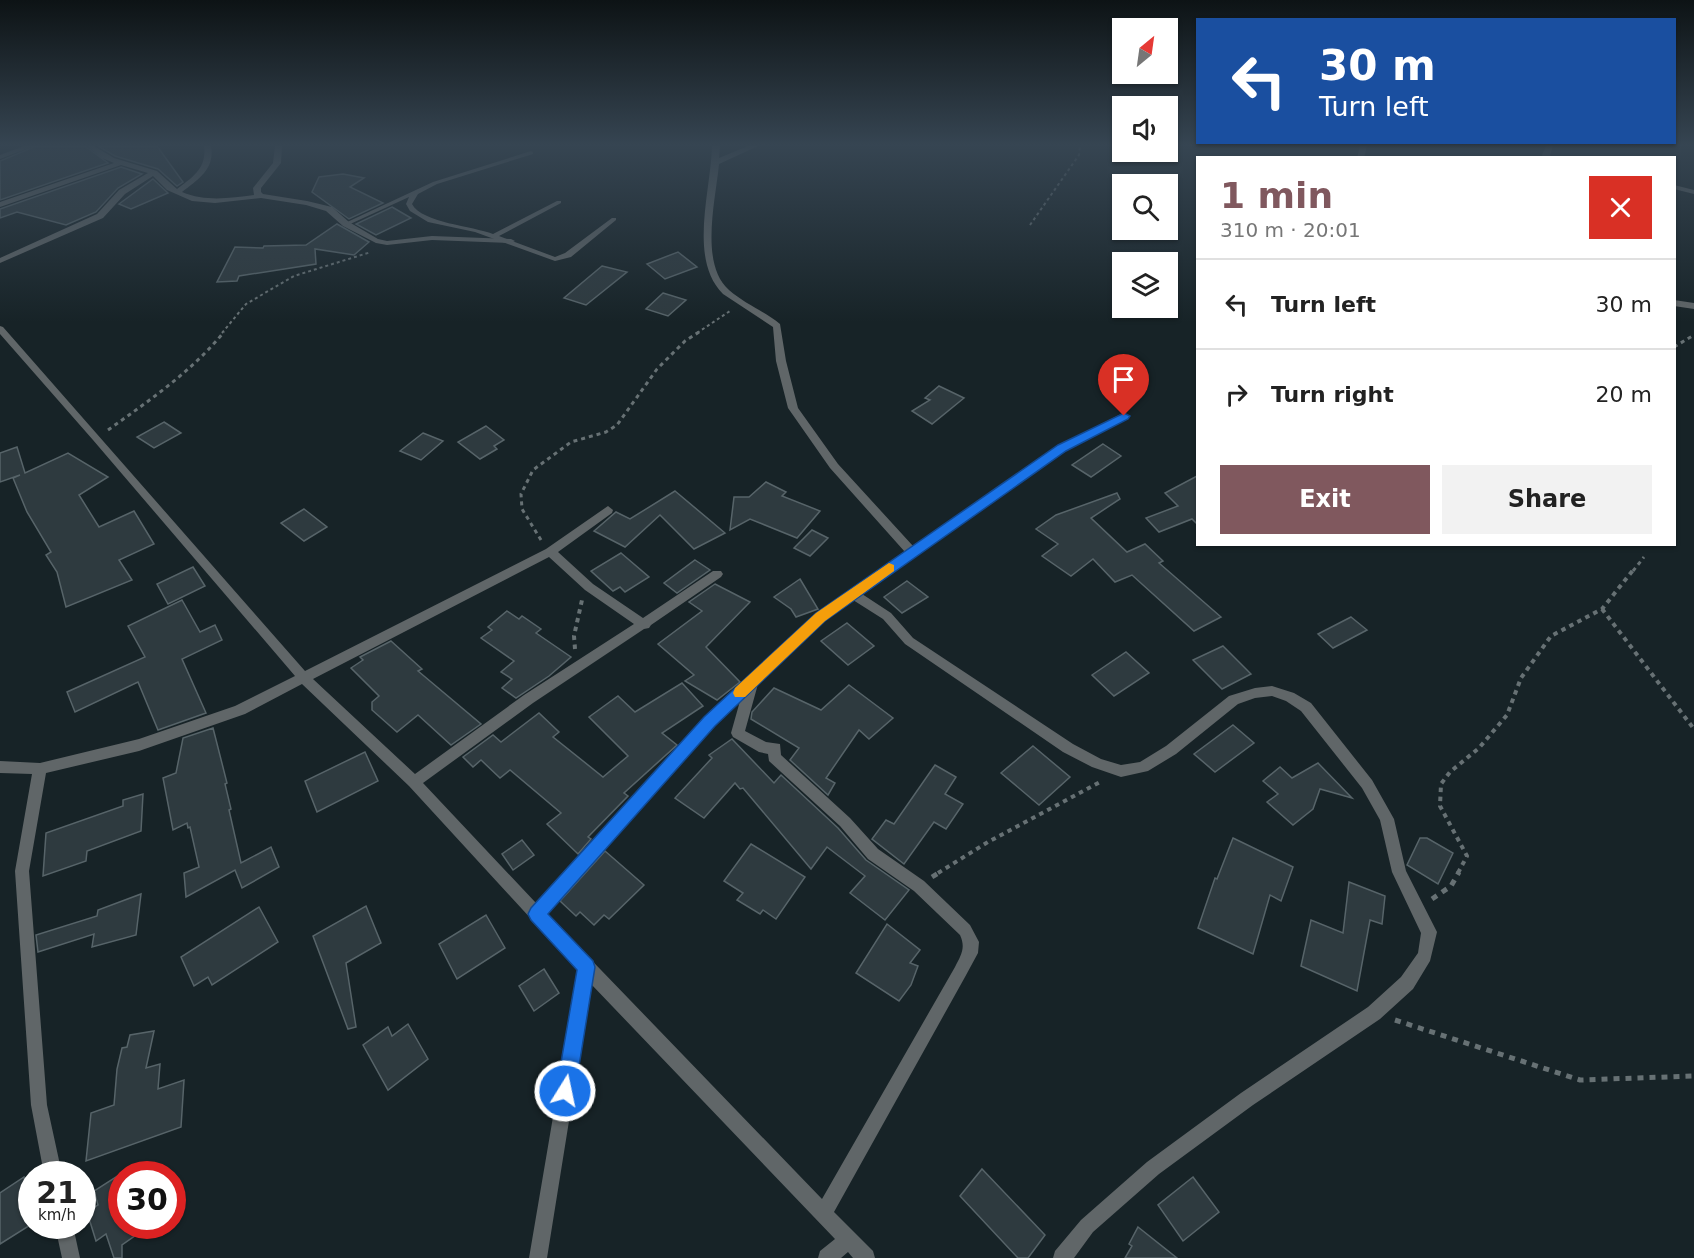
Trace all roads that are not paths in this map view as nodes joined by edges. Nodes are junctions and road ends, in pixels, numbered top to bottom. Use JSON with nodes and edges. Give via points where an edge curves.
{"nodes":[{"id":1,"x":110,"y":205,"type":"edge"},
{"id":2,"x":313,"y":205,"type":"edge"},
{"id":3,"x":388,"y":205,"type":"edge"},
{"id":4,"x":409,"y":205,"type":"edge"},
{"id":5,"x":555,"y":205,"type":"edge"},
{"id":6,"x":713,"y":205,"type":"edge"},
{"id":7,"x":614,"y":219,"type":"dead end"},
{"id":8,"x":346,"y":224,"type":"junction"},
{"id":9,"x":494,"y":236,"type":"junction"},
{"id":10,"x":511,"y":241,"type":"junction"},
{"id":11,"x":0,"y":261,"type":"edge"},
{"id":12,"x":1676,"y":303,"type":"edge"},
{"id":13,"x":1694,"y":306,"type":"edge"},
{"id":14,"x":0,"y":329,"type":"edge"},
{"id":15,"x":1124,"y":416,"type":"dead end"},
{"id":16,"x":608,"y":510,"type":"dead end"},
{"id":17,"x":550,"y":552,"type":"junction"},
{"id":18,"x":912,"y":552,"type":"junction"},
{"id":19,"x":717,"y":574,"type":"dead end"},
{"id":20,"x":853,"y":594,"type":"junction"},
{"id":21,"x":645,"y":625,"type":"junction"},
{"id":22,"x":303,"y":677,"type":"junction"},
{"id":23,"x":753,"y":680,"type":"junction"},
{"id":24,"x":0,"y":768,"type":"edge"},
{"id":25,"x":40,"y":769,"type":"junction"},
{"id":26,"x":414,"y":782,"type":"junction"},
{"id":27,"x":537,"y":914,"type":"junction"},
{"id":28,"x":586,"y":967,"type":"junction"},
{"id":29,"x":50,"y":1161,"type":"edge"},
{"id":30,"x":823,"y":1214,"type":"junction"},
{"id":31,"x":66,"y":1239,"type":"edge"},
{"id":32,"x":848,"y":1240,"type":"junction"},
{"id":33,"x":70,"y":1258,"type":"edge"},
{"id":34,"x":538,"y":1258,"type":"edge"},
{"id":35,"x":827,"y":1258,"type":"edge"},
{"id":36,"x":866,"y":1258,"type":"edge"},
{"id":37,"x":1062,"y":1258,"type":"edge"}],
"edges":[{"from":1,"to":11,"type":"street","via":[[100,216]]},
{"from":2,"to":8,"type":"street","via":[[328,209]]},
{"from":3,"to":8,"type":"lane"},
{"from":4,"to":9,"type":"lane","via":[[424,218]]},
{"from":5,"to":9,"type":"lane"},
{"from":6,"to":18,"type":"street","via":[[708,249],[710,267],[720,286],[777,326],[793,408],[834,466]]},
{"from":7,"to":10,"type":"lane","via":[[562,258],[547,257]]},
{"from":8,"to":10,"type":"street","via":[[376,241],[400,244],[432,238]]},
{"from":9,"to":10,"type":"lane"},
{"from":12,"to":13,"type":"street"},
{"from":14,"to":22,"type":"street"},
{"from":15,"to":18,"type":"street","via":[[1062,448]]},
{"from":16,"to":17,"type":"street"},
{"from":17,"to":21,"type":"street","via":[[588,587]]},
{"from":17,"to":22,"type":"street"},
{"from":18,"to":20,"type":"street"},
{"from":19,"to":21,"type":"street"},
{"from":20,"to":23,"type":"street","via":[[820,617]]},
{"from":20,"to":37,"type":"street","via":[[887,616],[909,641],[1059,742],[1121,771],[1153,762],[1234,700],[1272,691],[1290,697],[1306,707],[1367,784],[1387,819],[1399,872],[1429,932],[1425,956],[1407,983],[1374,1013],[1153,1168],[1087,1226]]},
{"from":21,"to":26,"type":"street","via":[[568,672]]},
{"from":22,"to":25,"type":"street","via":[[240,710],[162,737]]},
{"from":22,"to":26,"type":"street"},
{"from":23,"to":27,"type":"street","via":[[710,722]]},
{"from":23,"to":30,"type":"street","via":[[738,733],[764,748],[775,748],[774,757],[779,763],[845,822],[873,854],[919,885],[965,930],[971,942],[970,953]]},
{"from":24,"to":25,"type":"street"},
{"from":25,"to":29,"type":"street","via":[[22,871],[39,1105]]},
{"from":26,"to":27,"type":"street"},
{"from":27,"to":28,"type":"street"},
{"from":28,"to":30,"type":"street"},
{"from":28,"to":34,"type":"street"},
{"from":30,"to":32,"type":"street"},
{"from":31,"to":33,"type":"street"},
{"from":32,"to":35,"type":"street"},
{"from":32,"to":36,"type":"street"}]}
